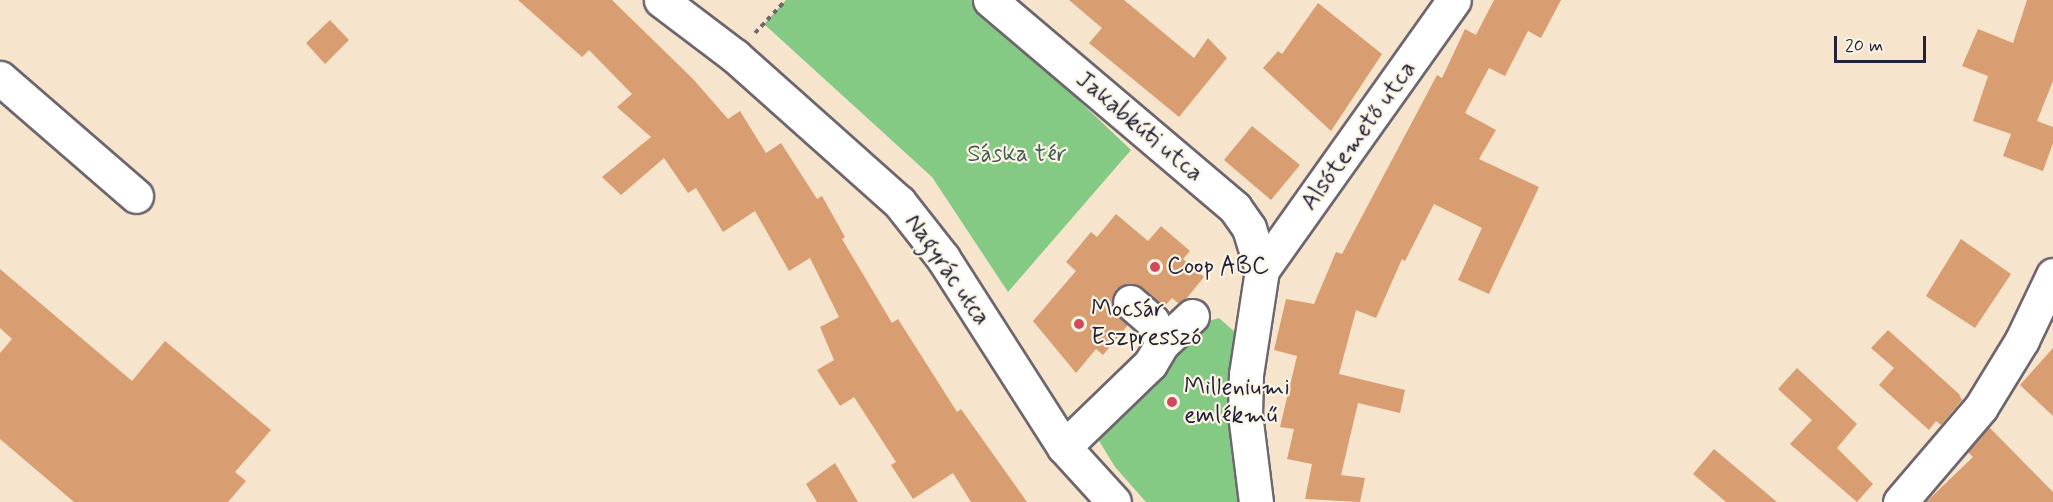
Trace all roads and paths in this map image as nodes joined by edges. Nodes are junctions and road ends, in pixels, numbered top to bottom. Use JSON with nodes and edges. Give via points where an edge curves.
{"nodes":[{"id":1,"x":661,"y":0,"type":"edge"},
{"id":2,"x":786,"y":0,"type":"edge"},
{"id":3,"x":990,"y":0,"type":"edge"},
{"id":4,"x":1454,"y":0,"type":"edge"},
{"id":5,"x":735,"y":56,"type":"junction"},
{"id":6,"x":0,"y":78,"type":"edge"},
{"id":7,"x":136,"y":196,"type":"dead end"},
{"id":8,"x":1262,"y":270,"type":"junction"},
{"id":9,"x":2053,"y":275,"type":"edge"},
{"id":10,"x":1130,"y":302,"type":"dead end"},
{"id":11,"x":1192,"y":316,"type":"dead end"},
{"id":12,"x":1162,"y":344,"type":"junction"},
{"id":13,"x":1064,"y":447,"type":"junction"},
{"id":14,"x":1258,"y":499,"type":"edge"},
{"id":15,"x":1114,"y":502,"type":"edge"},
{"id":16,"x":1900,"y":502,"type":"edge"}],
"edges":[{"from":1,"to":5,"type":"street","name":"Nagyrác utca"},
{"from":2,"to":5,"type":"path"},
{"from":3,"to":8,"type":"street","name":"Jakabkúti utca","via":[[1235,208],[1257,245]]},
{"from":4,"to":8,"type":"street","name":"Alsótemető utca"},
{"from":5,"to":13,"type":"street","name":"Nagyrác utca","via":[[876,180],[926,234]]},
{"from":6,"to":7,"type":"street"},
{"from":8,"to":14,"type":"street","via":[[1246,374],[1245,414]]},
{"from":9,"to":16,"type":"street","via":[[2022,340],[1981,407]]},
{"from":10,"to":12,"type":"street","via":[[1152,321]]},
{"from":11,"to":12,"type":"street"},
{"from":12,"to":13,"type":"street","via":[[1150,364]]},
{"from":13,"to":15,"type":"street","name":"Nagyrác utca"}]}
